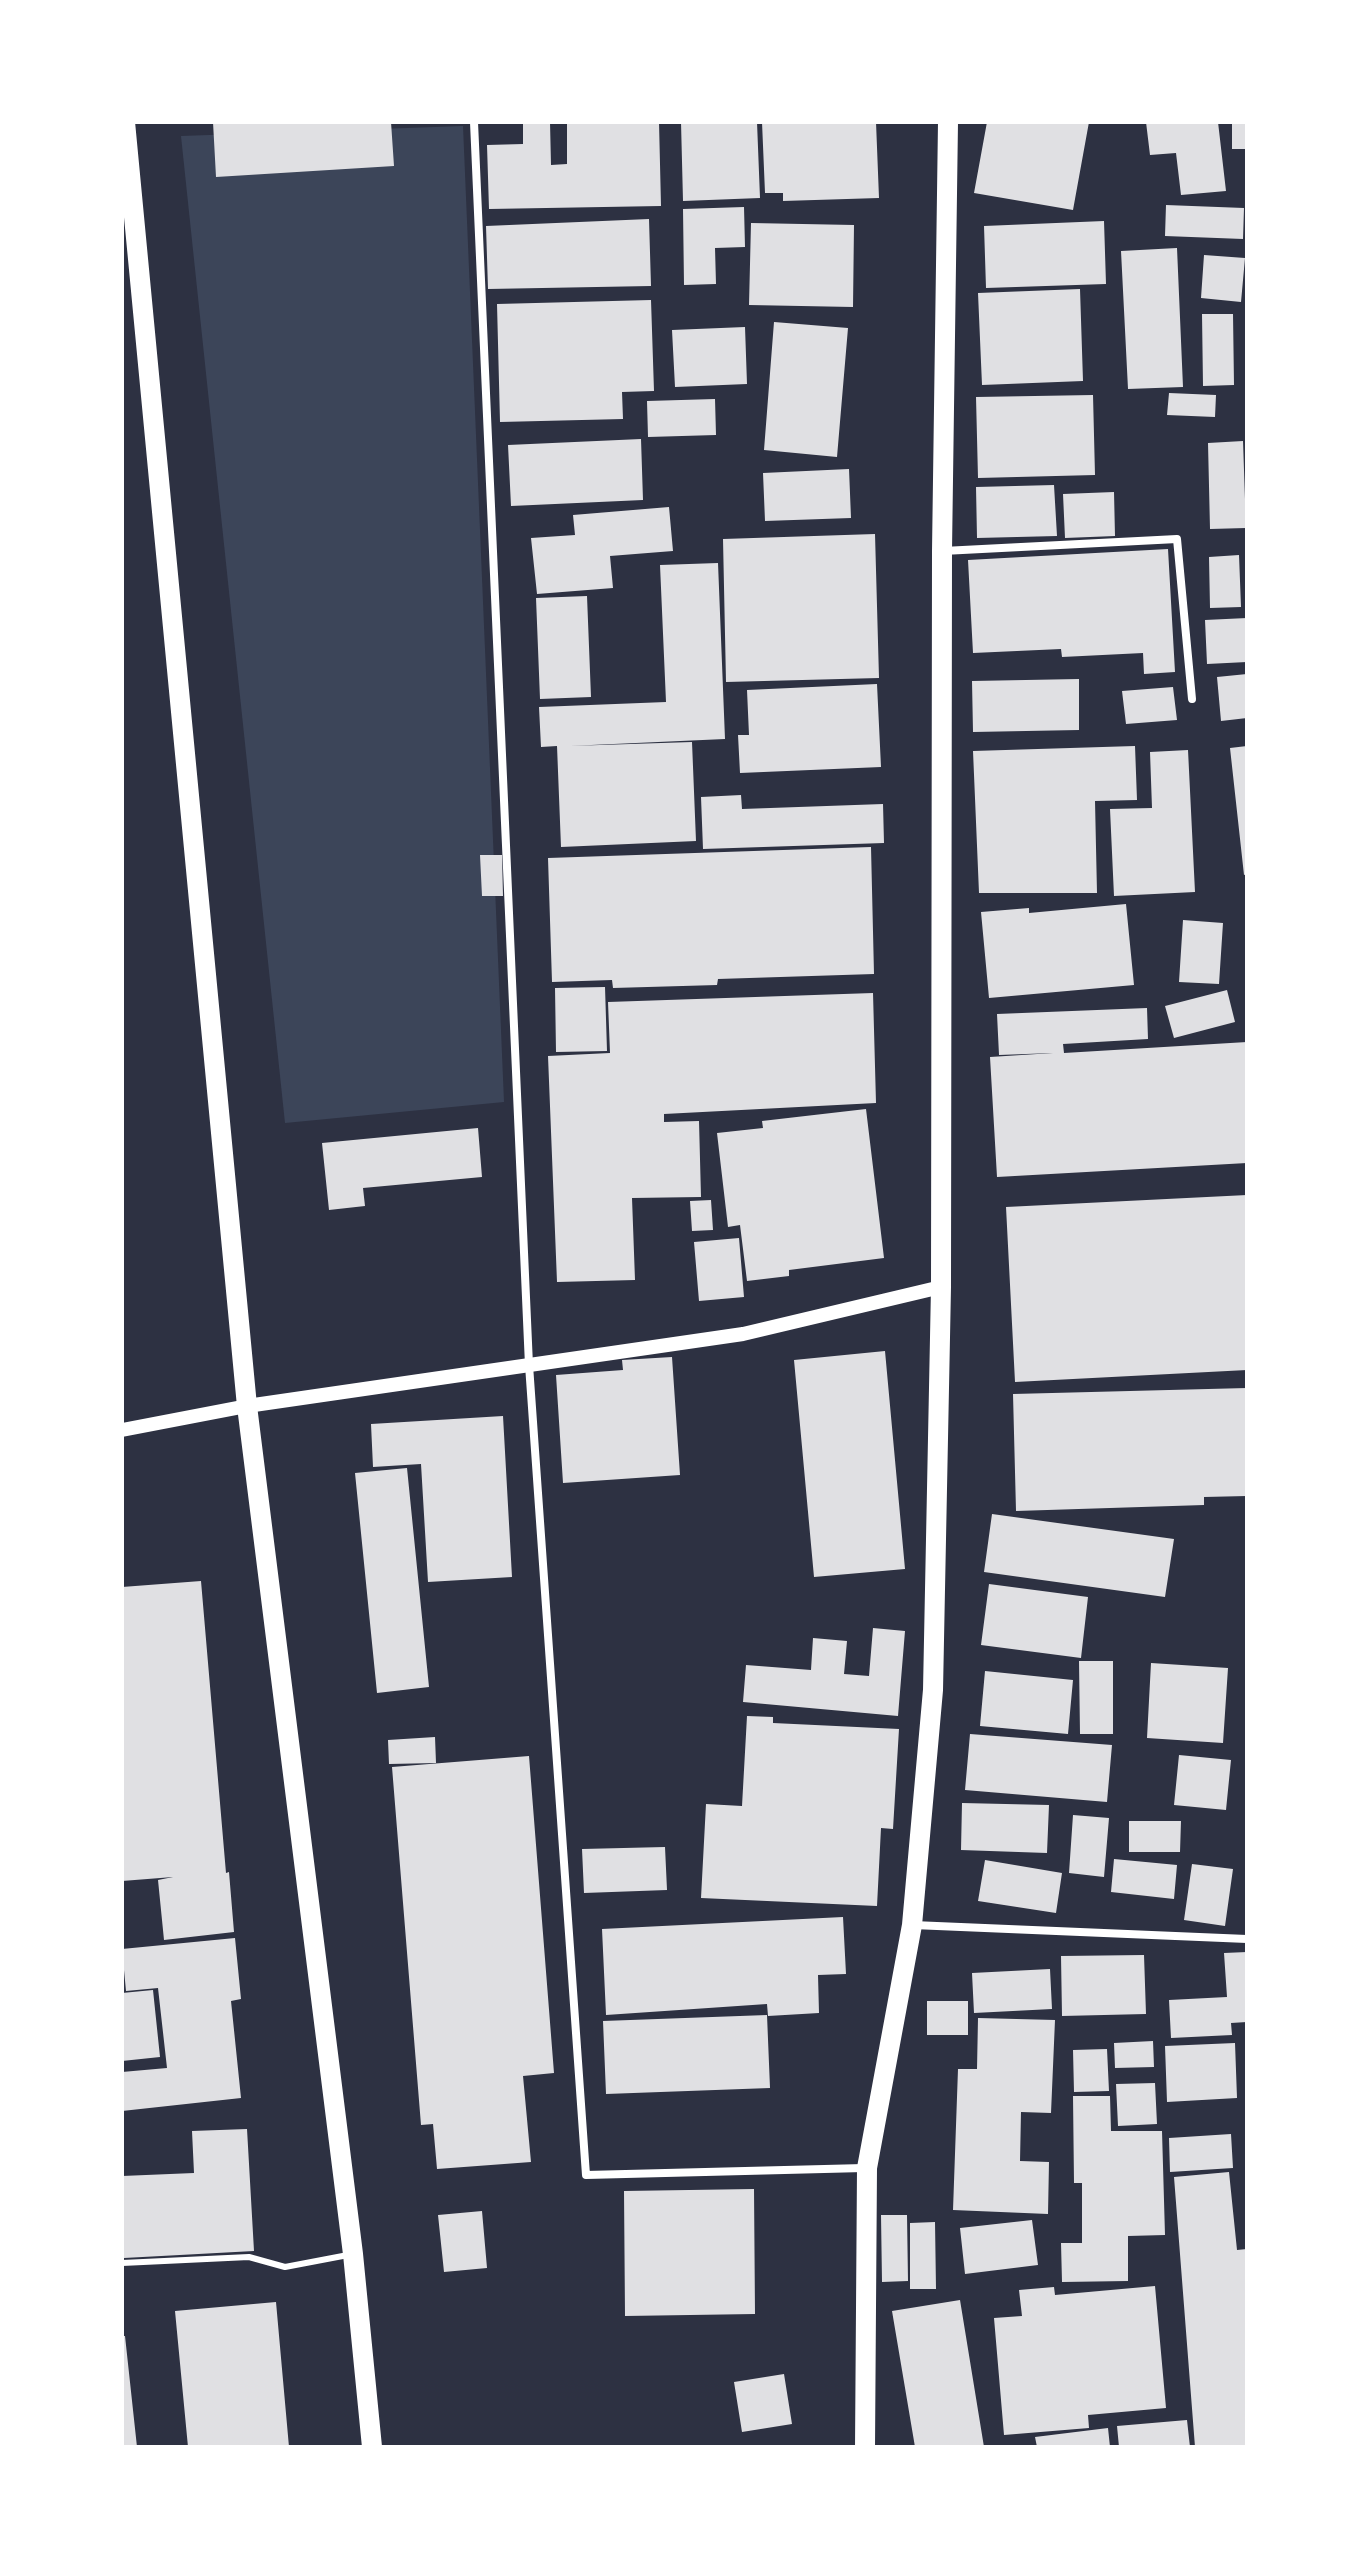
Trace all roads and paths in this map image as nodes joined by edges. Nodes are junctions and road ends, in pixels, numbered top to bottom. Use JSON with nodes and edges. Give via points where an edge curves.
{"nodes":[{"id":1,"x":125,"y":122,"type":"edge"},
{"id":2,"x":474,"y":122,"type":"edge"},
{"id":3,"x":948,"y":122,"type":"edge"},
{"id":4,"x":127,"y":210,"type":"edge"},
{"id":5,"x":942,"y":551,"type":"junction"},
{"id":6,"x":1192,"y":699,"type":"dead end"},
{"id":7,"x":941,"y":1287,"type":"junction"},
{"id":8,"x":529,"y":1365,"type":"junction"},
{"id":9,"x":247,"y":1406,"type":"junction"},
{"id":10,"x":122,"y":1430,"type":"edge"},
{"id":11,"x":912,"y":1925,"type":"junction"},
{"id":12,"x":1247,"y":1939,"type":"edge"},
{"id":13,"x":867,"y":2168,"type":"junction"},
{"id":14,"x":353,"y":2254,"type":"junction"},
{"id":15,"x":122,"y":2263,"type":"edge"},
{"id":16,"x":372,"y":2447,"type":"edge"},
{"id":17,"x":865,"y":2447,"type":"edge"}],
"edges":[{"from":1,"to":4,"type":"main road"},
{"from":2,"to":8,"type":"street"},
{"from":3,"to":5,"type":"main road"},
{"from":4,"to":9,"type":"main road"},
{"from":5,"to":6,"type":"street","via":[[1177,539]]},
{"from":5,"to":7,"type":"main road"},
{"from":7,"to":8,"type":"street","via":[[743,1334]]},
{"from":7,"to":11,"type":"main road","via":[[933,1690]]},
{"from":8,"to":9,"type":"street"},
{"from":8,"to":13,"type":"street","via":[[586,2175]]},
{"from":9,"to":10,"type":"street"},
{"from":9,"to":14,"type":"main road"},
{"from":11,"to":12,"type":"street"},
{"from":11,"to":13,"type":"main road"},
{"from":13,"to":17,"type":"main road"},
{"from":14,"to":15,"type":"lane","via":[[285,2267],[249,2257]]},
{"from":14,"to":16,"type":"main road"}]}
